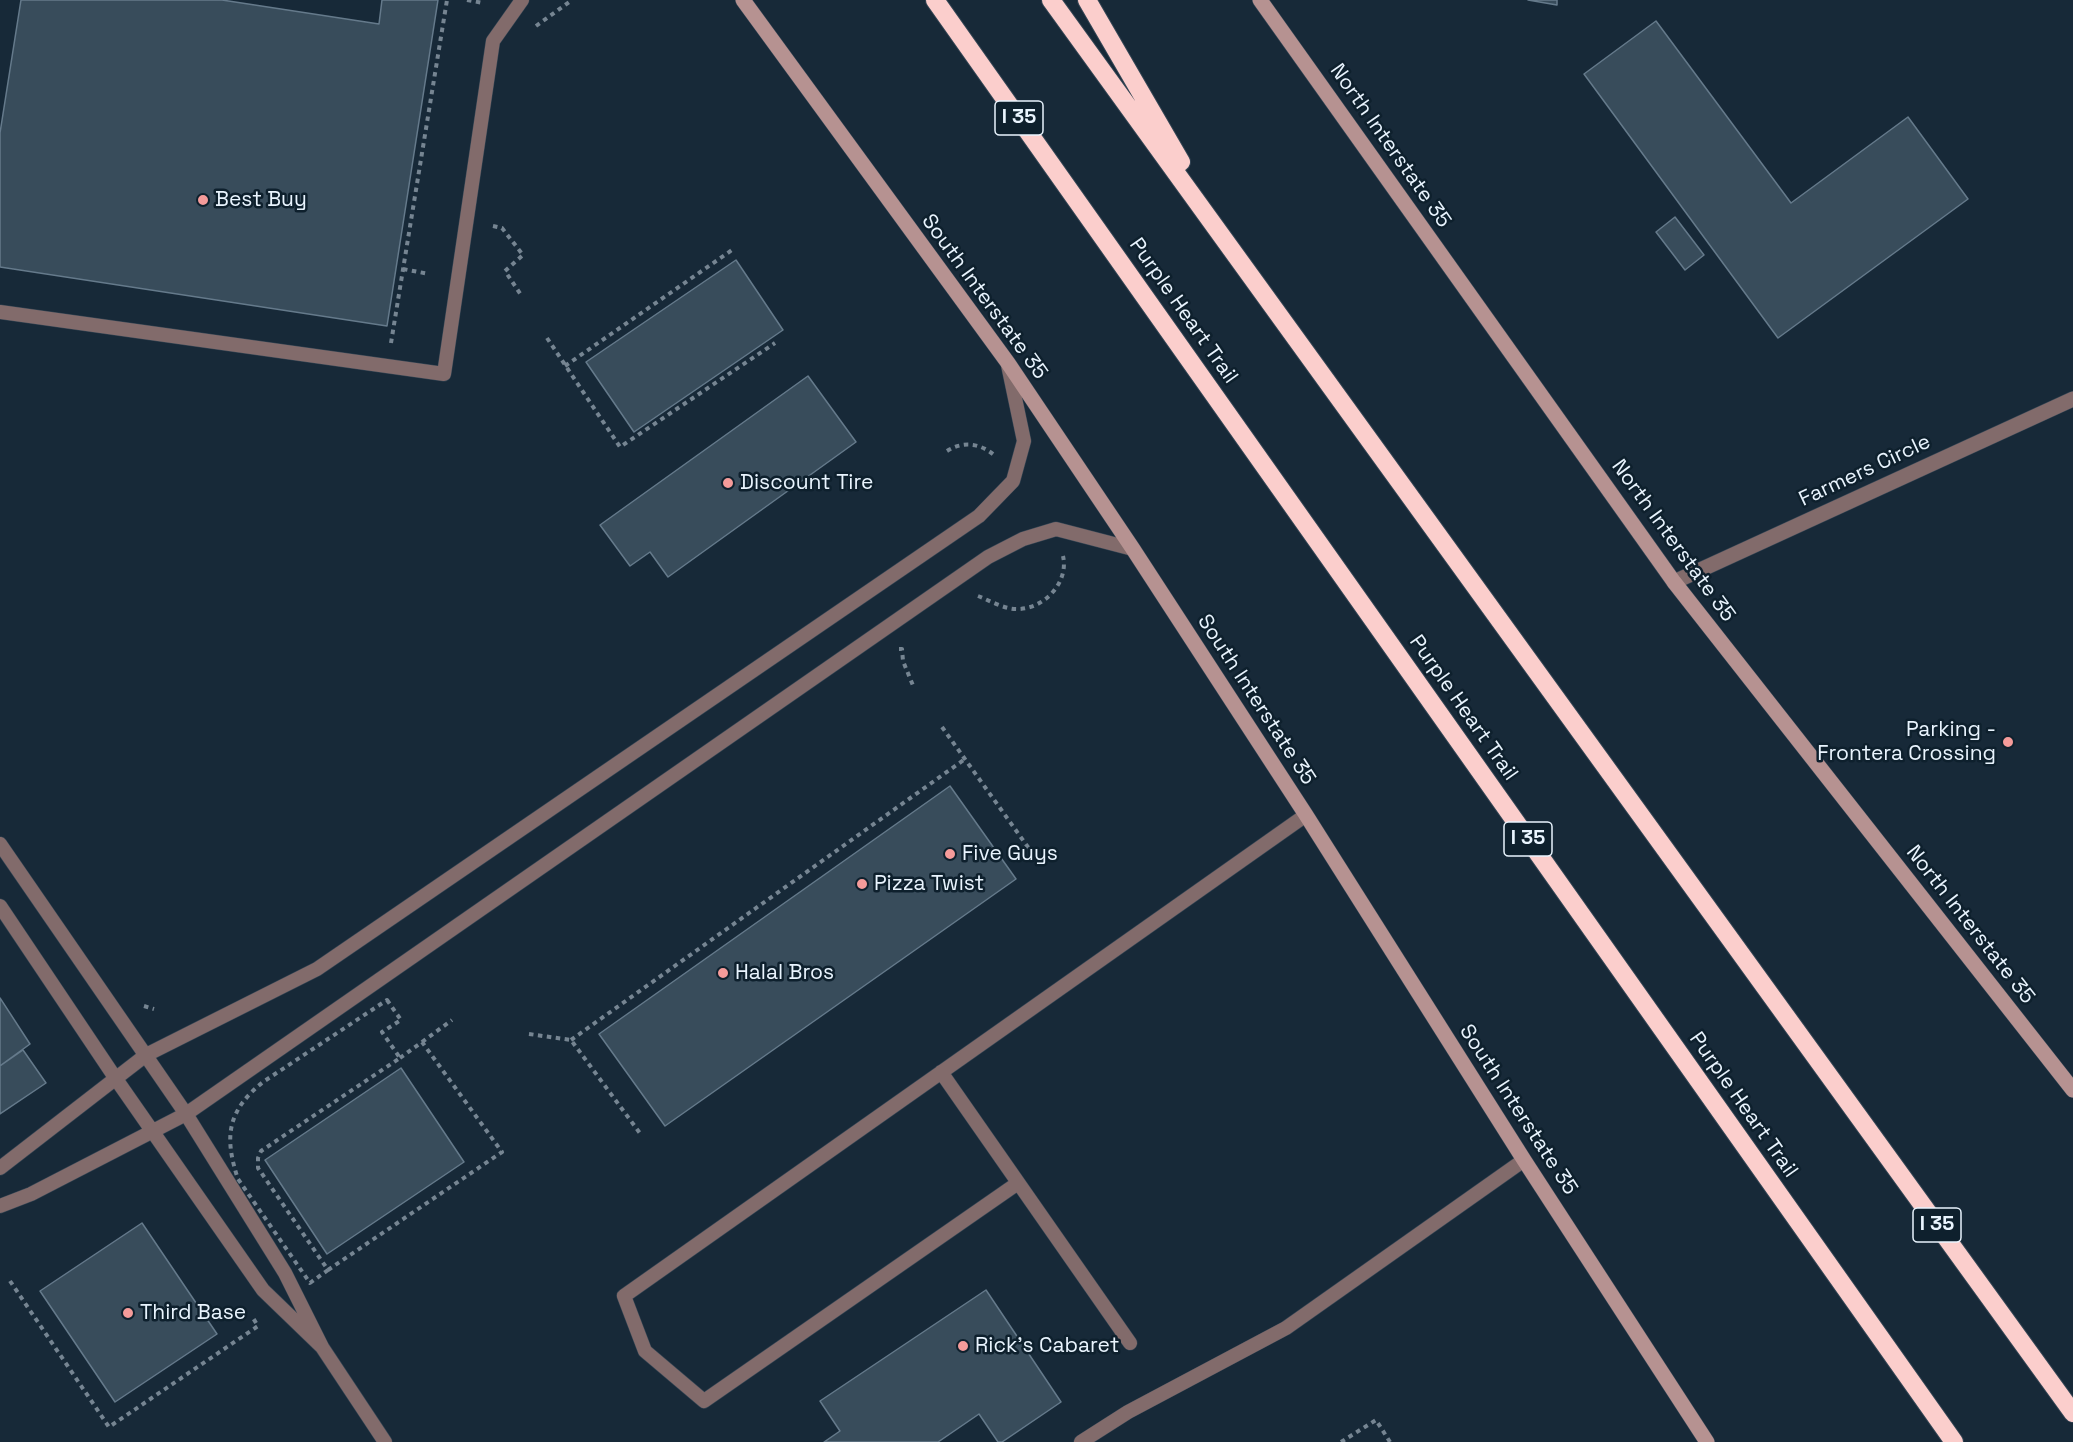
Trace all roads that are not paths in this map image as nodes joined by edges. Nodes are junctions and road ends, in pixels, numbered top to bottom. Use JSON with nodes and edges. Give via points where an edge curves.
{"nodes":[{"id":1,"x":522,"y":0,"type":"edge"},
{"id":2,"x":743,"y":0,"type":"edge"},
{"id":3,"x":935,"y":0,"type":"edge"},
{"id":4,"x":1051,"y":0,"type":"edge"},
{"id":5,"x":1087,"y":0,"type":"edge"},
{"id":6,"x":1260,"y":0,"type":"edge"},
{"id":7,"x":1231,"y":249,"type":"junction"},
{"id":8,"x":0,"y":312,"type":"edge"},
{"id":9,"x":1008,"y":363,"type":"junction"},
{"id":10,"x":2073,"y":399,"type":"edge"},
{"id":11,"x":1133,"y":549,"type":"junction"},
{"id":12,"x":1674,"y":582,"type":"junction"},
{"id":13,"x":1306,"y":815,"type":"junction"},
{"id":14,"x":0,"y":844,"type":"edge"},
{"id":15,"x":0,"y":906,"type":"edge"},
{"id":16,"x":146,"y":1055,"type":"junction"},
{"id":17,"x":941,"y":1072,"type":"junction"},
{"id":18,"x":116,"y":1079,"type":"junction"},
{"id":19,"x":2073,"y":1090,"type":"edge"},
{"id":20,"x":186,"y":1114,"type":"junction"},
{"id":21,"x":153,"y":1131,"type":"junction"},
{"id":22,"x":1524,"y":1160,"type":"junction"},
{"id":23,"x":0,"y":1168,"type":"edge"},
{"id":24,"x":1018,"y":1183,"type":"junction"},
{"id":25,"x":0,"y":1206,"type":"edge"},
{"id":26,"x":1130,"y":1343,"type":"dead end"},
{"id":27,"x":322,"y":1347,"type":"junction"},
{"id":28,"x":2073,"y":1413,"type":"edge"},
{"id":29,"x":385,"y":1442,"type":"edge"},
{"id":30,"x":1081,"y":1442,"type":"edge"},
{"id":31,"x":1707,"y":1442,"type":"edge"},
{"id":32,"x":1954,"y":1442,"type":"edge"}],
"edges":[{"from":1,"to":8,"type":"lane","via":[[493,41],[444,374]]},
{"from":2,"to":9,"type":"main road","name":"South Interstate 35"},
{"from":3,"to":32,"type":"highway","name":"Purple Heart Trail","number":"I 35"},
{"from":4,"to":7,"type":"highway","number":"I 35"},
{"from":5,"to":7,"type":"highway"},
{"from":6,"to":12,"type":"main road","name":"North Interstate 35"},
{"from":7,"to":28,"type":"highway","number":"I 35"},
{"from":9,"to":11,"type":"main road","name":"South Interstate 35"},
{"from":9,"to":16,"type":"lane","via":[[1024,441],[1013,481],[979,516],[317,969]]},
{"from":10,"to":12,"type":"street","name":"Farmers Circle"},
{"from":11,"to":13,"type":"main road","name":"South Interstate 35"},
{"from":11,"to":20,"type":"lane","via":[[1056,530],[1023,539],[988,557]]},
{"from":12,"to":19,"type":"main road","name":"North Interstate 35"},
{"from":13,"to":17,"type":"lane"},
{"from":13,"to":22,"type":"main road","name":"South Interstate 35"},
{"from":14,"to":16,"type":"lane"},
{"from":15,"to":18,"type":"lane"},
{"from":16,"to":18,"type":"lane"},
{"from":16,"to":20,"type":"lane"},
{"from":17,"to":24,"type":"lane"},
{"from":17,"to":24,"type":"lane","via":[[624,1296],[645,1350],[704,1401]]},
{"from":18,"to":21,"type":"lane"},
{"from":18,"to":23,"type":"lane"},
{"from":20,"to":21,"type":"lane"},
{"from":20,"to":27,"type":"lane","via":[[285,1273]]},
{"from":21,"to":25,"type":"lane"},
{"from":21,"to":27,"type":"lane","via":[[263,1290]]},
{"from":22,"to":30,"type":"lane","via":[[1286,1328],[1128,1412]]},
{"from":22,"to":31,"type":"main road","name":"South Interstate 35"},
{"from":24,"to":26,"type":"lane"},
{"from":27,"to":29,"type":"lane"}]}
